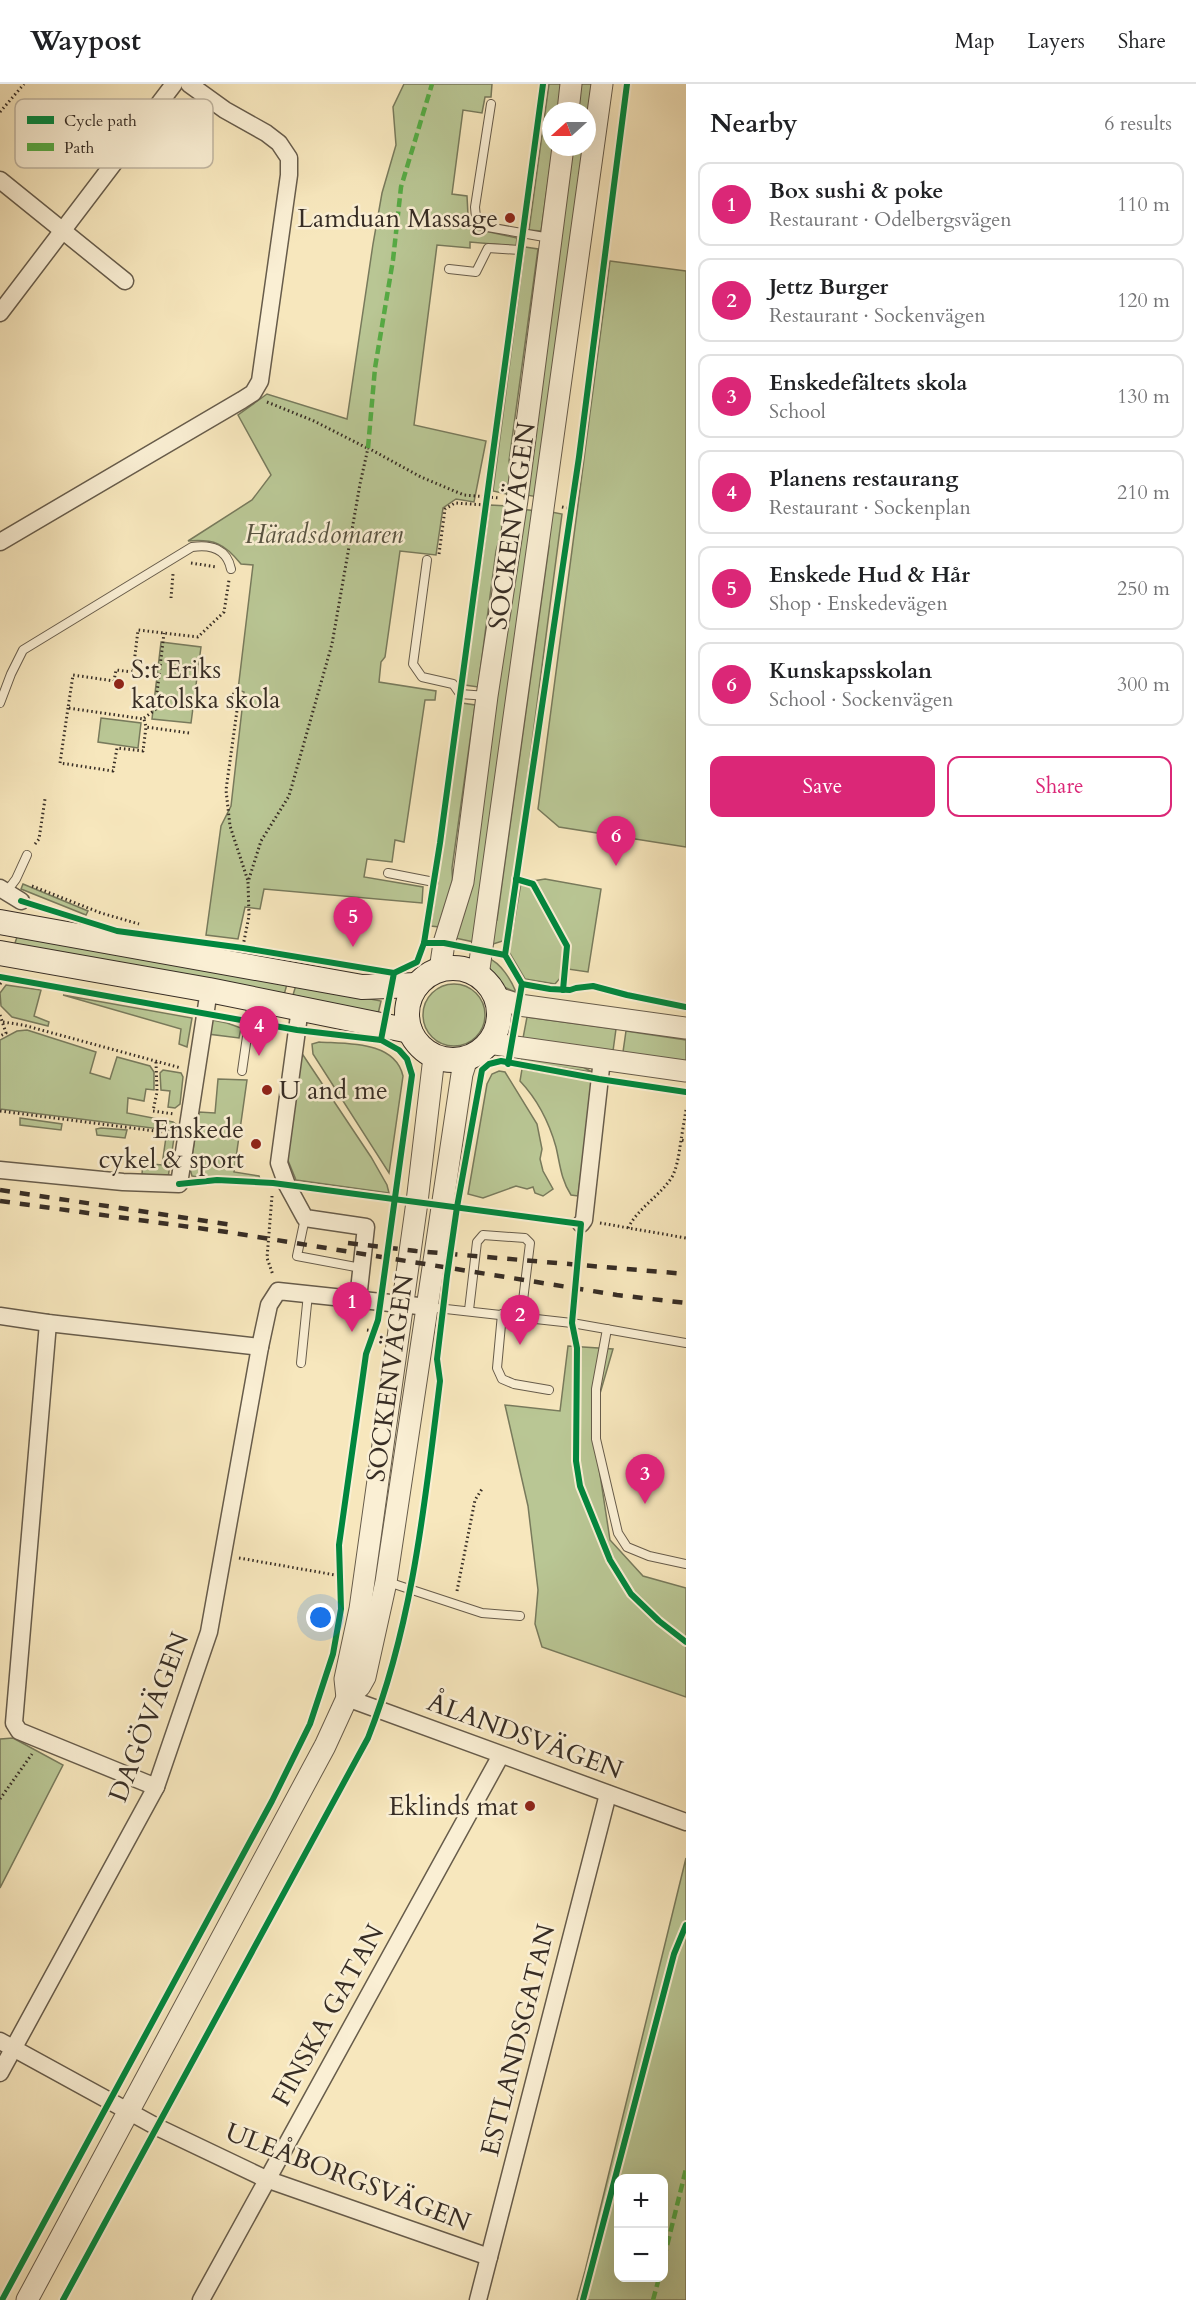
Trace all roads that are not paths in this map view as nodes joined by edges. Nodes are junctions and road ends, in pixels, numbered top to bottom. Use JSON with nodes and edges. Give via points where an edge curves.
{"nodes":[{"id":1,"x":174,"y":84,"type":"edge"},
{"id":2,"x":189,"y":84,"type":"edge"},
{"id":3,"x":572,"y":84,"type":"edge"},
{"id":4,"x":602,"y":84,"type":"edge"},
{"id":5,"x":163,"y":99,"type":"edge"},
{"id":6,"x":210,"y":99,"type":"edge"},
{"id":7,"x":213,"y":101,"type":"edge"},
{"id":8,"x":569,"y":102,"type":"edge"},
{"id":9,"x":491,"y":104,"type":"dead end"},
{"id":10,"x":562,"y":156,"type":"edge"},
{"id":11,"x":111,"y":168,"type":"edge"},
{"id":12,"x":0,"y":180,"type":"edge"},
{"id":13,"x":63,"y":232,"type":"junction"},
{"id":14,"x":551,"y":238,"type":"junction"},
{"id":15,"x":520,"y":250,"type":"dead end"},
{"id":16,"x":449,"y":269,"type":"dead end"},
{"id":17,"x":124,"y":281,"type":"dead end"},
{"id":18,"x":0,"y":313,"type":"edge"},
{"id":19,"x":0,"y":542,"type":"edge"},
{"id":20,"x":427,"y":560,"type":"dead end"},
{"id":21,"x":231,"y":569,"type":"road end"},
{"id":22,"x":487,"y":696,"type":"junction"},
{"id":23,"x":0,"y":703,"type":"edge"},
{"id":24,"x":27,"y":855,"type":"dead end"},
{"id":25,"x":388,"y":873,"type":"dead end"},
{"id":26,"x":434,"y":882,"type":"dead end"},
{"id":27,"x":11,"y":890,"type":"edge"},
{"id":28,"x":0,"y":922,"type":"edge"},
{"id":29,"x":0,"y":952,"type":"edge"},
{"id":30,"x":440,"y":970,"type":"junction"},
{"id":31,"x":478,"y":976,"type":"junction"},
{"id":32,"x":417,"y":985,"type":"junction"},
{"id":33,"x":209,"y":990,"type":"junction"},
{"id":34,"x":495,"y":997,"type":"junction"},
{"id":35,"x":252,"y":999,"type":"junction"},
{"id":36,"x":300,"y":1008,"type":"junction"},
{"id":37,"x":686,"y":1028,"type":"edge"},
{"id":38,"x":410,"y":1031,"type":"junction"},
{"id":39,"x":489,"y":1043,"type":"junction"},
{"id":40,"x":434,"y":1056,"type":"junction"},
{"id":41,"x":467,"y":1058,"type":"junction"},
{"id":42,"x":602,"y":1059,"type":"junction"},
{"id":43,"x":242,"y":1071,"type":"dead end"},
{"id":44,"x":686,"y":1071,"type":"edge"},
{"id":45,"x":0,"y":1170,"type":"edge"},
{"id":46,"x":304,"y":1218,"type":"junction"},
{"id":47,"x":582,"y":1222,"type":"road end"},
{"id":48,"x":362,"y":1268,"type":"junction"},
{"id":49,"x":308,"y":1294,"type":"junction"},
{"id":50,"x":358,"y":1299,"type":"junction"},
{"id":51,"x":404,"y":1304,"type":"junction"},
{"id":52,"x":428,"y":1307,"type":"junction"},
{"id":53,"x":469,"y":1310,"type":"junction"},
{"id":54,"x":502,"y":1314,"type":"junction"},
{"id":55,"x":0,"y":1316,"type":"edge"},
{"id":56,"x":521,"y":1317,"type":"junction"},
{"id":57,"x":48,"y":1323,"type":"junction"},
{"id":58,"x":607,"y":1329,"type":"junction"},
{"id":59,"x":685,"y":1344,"type":"edge"},
{"id":60,"x":260,"y":1347,"type":"junction"},
{"id":61,"x":301,"y":1363,"type":"dead end"},
{"id":62,"x":549,"y":1390,"type":"dead end"},
{"id":63,"x":686,"y":1564,"type":"edge"},
{"id":64,"x":386,"y":1582,"type":"junction"},
{"id":65,"x":520,"y":1616,"type":"dead end"},
{"id":66,"x":347,"y":1698,"type":"junction"},
{"id":67,"x":501,"y":1755,"type":"junction"},
{"id":68,"x":156,"y":1787,"type":"junction"},
{"id":69,"x":608,"y":1794,"type":"junction"},
{"id":70,"x":686,"y":1822,"type":"edge"},
{"id":71,"x":7,"y":2044,"type":"edge"},
{"id":72,"x":0,"y":2073,"type":"edge"},
{"id":73,"x":128,"y":2110,"type":"junction"},
{"id":74,"x":266,"y":2179,"type":"junction"},
{"id":75,"x":489,"y":2257,"type":"junction"},
{"id":76,"x":27,"y":2300,"type":"edge"},
{"id":77,"x":201,"y":2300,"type":"edge"},
{"id":78,"x":478,"y":2300,"type":"edge"}],
"edges":[{"from":1,"to":5,"type":"street"},
{"from":2,"to":6,"type":"street"},
{"from":3,"to":8,"type":"street"},
{"from":4,"to":31,"type":"street","name":"SOCKENVÄGEN"},
{"from":7,"to":19,"type":"street","via":[[266,133],[289,158],[260,381],[253,393]]},
{"from":9,"to":14,"type":"lane","via":[[476,218],[482,226]]},
{"from":10,"to":14,"type":"street","name":"SOCKENVÄGEN"},
{"from":11,"to":13,"type":"street"},
{"from":12,"to":13,"type":"street"},
{"from":13,"to":17,"type":"street"},
{"from":13,"to":18,"type":"street"},
{"from":14,"to":22,"type":"street","name":"SOCKENVÄGEN"},
{"from":15,"to":16,"type":"lane","via":[[488,248],[476,272]]},
{"from":20,"to":22,"type":"lane","via":[[414,664],[422,677],[453,684],[460,694]]},
{"from":21,"to":23,"type":"lane","via":[[229,560],[213,546],[192,547],[23,650]]},
{"from":22,"to":30,"type":"street","name":"SOCKENVÄGEN","via":[[463,882]]},
{"from":24,"to":27,"type":"lane"},
{"from":25,"to":26,"type":"lane"},
{"from":28,"to":32,"type":"main road","via":[[362,987]]},
{"from":29,"to":33,"type":"main road"},
{"from":30,"to":31,"type":"main road","via":[[460,969]]},
{"from":30,"to":32,"type":"main road"},
{"from":31,"to":34,"type":"main road"},
{"from":32,"to":38,"type":"main road","via":[[407,1007]]},
{"from":33,"to":35,"type":"main road"},
{"from":33,"to":45,"type":"street","via":[[179,1184]]},
{"from":34,"to":37,"type":"street","via":[[519,1005]]},
{"from":34,"to":39,"type":"main road","via":[[498,1021]]},
{"from":35,"to":36,"type":"main road"},
{"from":35,"to":43,"type":"lane"},
{"from":36,"to":38,"type":"main road"},
{"from":36,"to":46,"type":"street","via":[[279,1163]]},
{"from":38,"to":40,"type":"main road","via":[[424,1050]]},
{"from":39,"to":41,"type":"main road"},
{"from":39,"to":42,"type":"street"},
{"from":40,"to":41,"type":"main road","via":[[450,1060]]},
{"from":40,"to":51,"type":"street","name":"SOCKENVÄGEN"},
{"from":41,"to":52,"type":"street","name":"SOCKENVÄGEN"},
{"from":42,"to":44,"type":"street"},
{"from":42,"to":47,"type":"street"},
{"from":46,"to":48,"type":"street","via":[[366,1227]]},
{"from":46,"to":48,"type":"lane","via":[[297,1256]]},
{"from":48,"to":50,"type":"street"},
{"from":49,"to":50,"type":"street"},
{"from":49,"to":60,"type":"street","name":"DAGÖVÄGEN","via":[[278,1291],[269,1305]]},
{"from":49,"to":61,"type":"lane"},
{"from":50,"to":51,"type":"street"},
{"from":51,"to":52,"type":"street"},
{"from":51,"to":66,"type":"street","name":"SOCKENVÄGEN","via":[[360,1609],[345,1679]]},
{"from":52,"to":53,"type":"lane"},
{"from":52,"to":64,"type":"street","name":"SOCKENVÄGEN"},
{"from":53,"to":54,"type":"lane"},
{"from":53,"to":56,"type":"lane","via":[[477,1242],[483,1235],[525,1238],[530,1243]]},
{"from":54,"to":56,"type":"lane"},
{"from":54,"to":62,"type":"lane","via":[[497,1368],[502,1379]]},
{"from":55,"to":57,"type":"street"},
{"from":56,"to":58,"type":"lane"},
{"from":57,"to":60,"type":"street"},
{"from":57,"to":68,"type":"street","via":[[14,1723],[19,1731]]},
{"from":58,"to":59,"type":"lane"},
{"from":58,"to":63,"type":"lane","via":[[596,1389],[596,1439],[618,1533],[627,1547]]},
{"from":60,"to":68,"type":"street","name":"DAGÖVÄGEN","via":[[209,1632]]},
{"from":64,"to":65,"type":"lane","via":[[482,1613]]},
{"from":64,"to":66,"type":"street","name":"SOCKENVÄGEN","via":[[365,1677]]},
{"from":66,"to":67,"type":"street","name":"ÅLANDSVÄGEN"},
{"from":66,"to":73,"type":"street","name":"SOCKENVÄGEN","via":[[325,1746]]},
{"from":67,"to":69,"type":"street","name":"ÅLANDSVÄGEN"},
{"from":67,"to":74,"type":"street","name":"FINSKA GATAN"},
{"from":68,"to":71,"type":"street","name":"DAGÖVÄGEN"},
{"from":69,"to":70,"type":"street","name":"ÅLANDSVÄGEN"},
{"from":69,"to":75,"type":"street","name":"ESTLANDSGATAN"},
{"from":71,"to":72,"type":"street","name":"DAGÖVÄGEN"},
{"from":71,"to":73,"type":"street","name":"ULEÅBORGSVÄGEN"},
{"from":73,"to":74,"type":"street","name":"ULEÅBORGSVÄGEN"},
{"from":73,"to":76,"type":"street","name":"SOCKENVÄGEN"},
{"from":74,"to":75,"type":"street","name":"ULEÅBORGSVÄGEN"},
{"from":74,"to":77,"type":"street","name":"FINSKA GATAN"},
{"from":75,"to":78,"type":"street","name":"ESTLANDSGATAN"}]}
